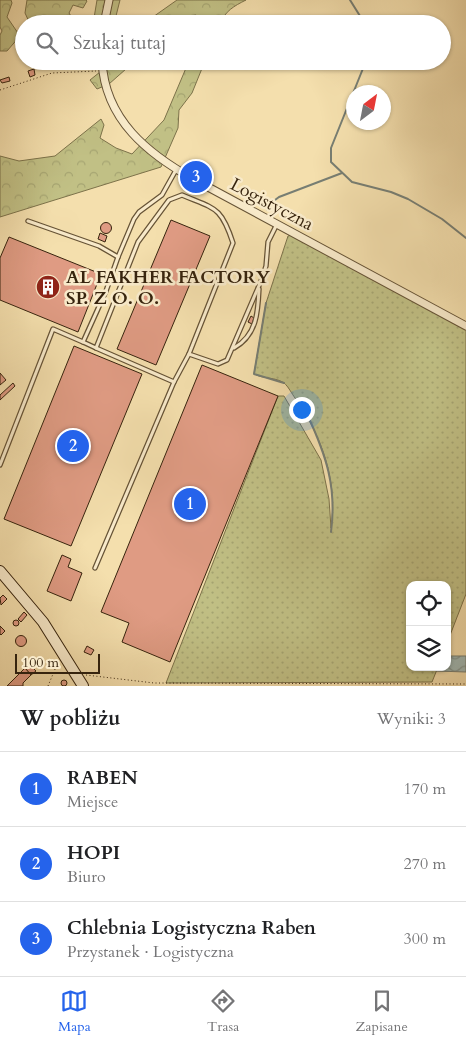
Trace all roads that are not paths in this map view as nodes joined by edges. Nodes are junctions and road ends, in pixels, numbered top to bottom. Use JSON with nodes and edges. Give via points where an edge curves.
{"nodes":[{"id":1,"x":109,"y":0,"type":"edge"},
{"id":2,"x":106,"y":15,"type":"edge"},
{"id":3,"x":103,"y":70,"type":"edge"},
{"id":4,"x":176,"y":169,"type":"junction"},
{"id":5,"x":28,"y":222,"type":"dead end"},
{"id":6,"x":277,"y":224,"type":"junction"},
{"id":7,"x":118,"y":256,"type":"junction"},
{"id":8,"x":261,"y":280,"type":"junction"},
{"id":9,"x":466,"y":326,"type":"edge"},
{"id":10,"x":82,"y":342,"type":"junction"},
{"id":11,"x":96,"y":348,"type":"junction"},
{"id":12,"x":234,"y":348,"type":"junction"},
{"id":13,"x":189,"y":354,"type":"junction"},
{"id":14,"x":174,"y":382,"type":"junction"},
{"id":15,"x":0,"y":465,"type":"edge"},
{"id":16,"x":95,"y":568,"type":"dead end"},
{"id":17,"x":0,"y":571,"type":"edge"},
{"id":18,"x":81,"y":682,"type":"edge"}],
"edges":[{"from":1,"to":2,"type":"street"},
{"from":3,"to":4,"type":"street","name":"Logistyczna","via":[[111,99],[127,128],[152,153]]},
{"from":4,"to":6,"type":"street","name":"Logistyczna"},
{"from":4,"to":7,"type":"lane","via":[[162,194],[134,219]]},
{"from":5,"to":7,"type":"lane","via":[[99,246]]},
{"from":6,"to":8,"type":"lane","via":[[268,242]]},
{"from":6,"to":9,"type":"street","name":"Logistyczna"},
{"from":7,"to":10,"type":"lane"},
{"from":8,"to":12,"type":"lane"},
{"from":8,"to":12,"type":"lane","via":[[259,311],[254,325],[247,338]]},
{"from":10,"to":11,"type":"lane"},
{"from":10,"to":15,"type":"lane","via":[[53,330]]},
{"from":11,"to":13,"type":"lane","via":[[138,242],[169,200],[182,195],[212,207],[225,218],[233,243]]},
{"from":11,"to":14,"type":"lane"},
{"from":12,"to":13,"type":"lane","via":[[227,360],[218,364]]},
{"from":13,"to":14,"type":"lane"},
{"from":14,"to":16,"type":"lane"},
{"from":17,"to":18,"type":"street","via":[[43,622]]}]}
